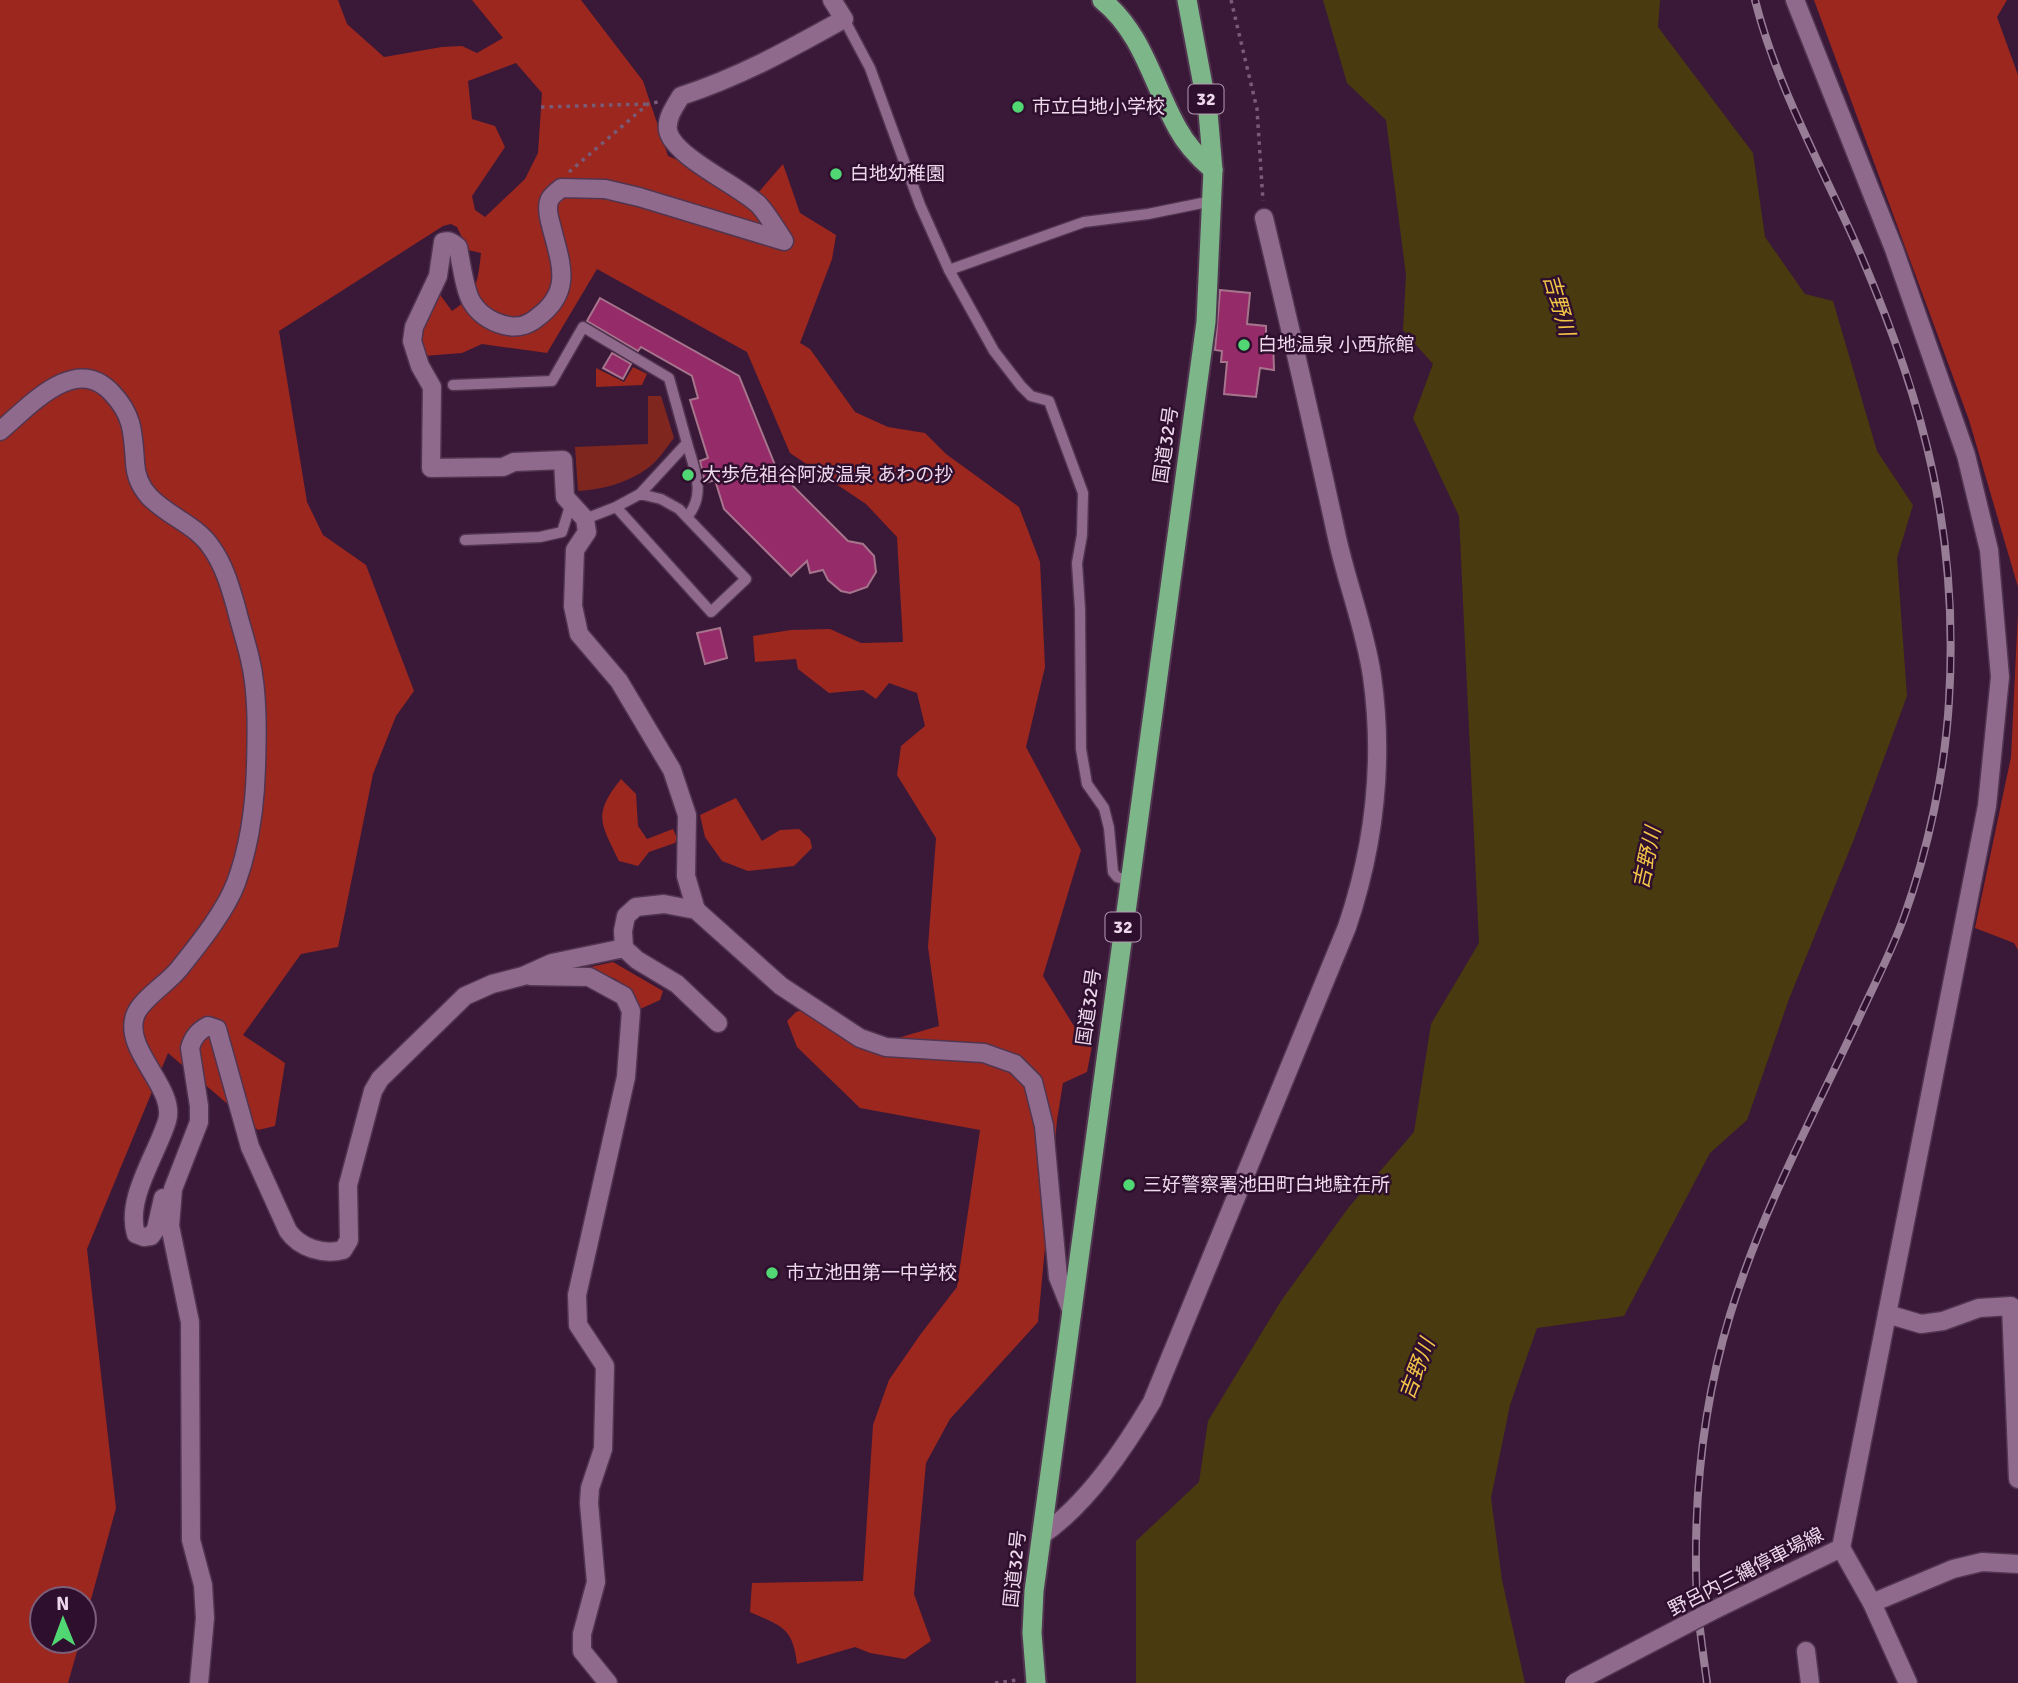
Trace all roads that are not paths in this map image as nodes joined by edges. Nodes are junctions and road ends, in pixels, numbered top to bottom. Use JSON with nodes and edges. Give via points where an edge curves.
{"nodes":[{"id":1,"x":832,"y":0,"type":"edge"},
{"id":2,"x":1102,"y":0,"type":"edge"},
{"id":3,"x":1180,"y":0,"type":"edge"},
{"id":4,"x":1187,"y":0,"type":"edge"},
{"id":5,"x":1795,"y":0,"type":"edge"},
{"id":6,"x":844,"y":19,"type":"junction"},
{"id":7,"x":1192,"y":29,"type":"junction"},
{"id":8,"x":1213,"y":170,"type":"junction"},
{"id":9,"x":1212,"y":201,"type":"junction"},
{"id":10,"x":1264,"y":218,"type":"road end"},
{"id":11,"x":949,"y":270,"type":"junction"},
{"id":12,"x":453,"y":385,"type":"dead end"},
{"id":13,"x":0,"y":431,"type":"edge"},
{"id":14,"x":687,"y":443,"type":"junction"},
{"id":15,"x":640,"y":494,"type":"junction"},
{"id":16,"x":571,"y":503,"type":"junction"},
{"id":17,"x":616,"y":507,"type":"junction"},
{"id":18,"x":687,"y":517,"type":"junction"},
{"id":19,"x":585,"y":519,"type":"junction"},
{"id":20,"x":465,"y":540,"type":"dead end"},
{"id":21,"x":1130,"y":881,"type":"junction"},
{"id":22,"x":696,"y":910,"type":"junction"},
{"id":23,"x":624,"y":948,"type":"junction"},
{"id":24,"x":523,"y":976,"type":"junction"},
{"id":25,"x":718,"y":1023,"type":"dead end"},
{"id":26,"x":173,"y":1189,"type":"junction"},
{"id":27,"x":2014,"y":1306,"type":"edge"},
{"id":28,"x":1072,"y":1312,"type":"junction"},
{"id":29,"x":1886,"y":1314,"type":"junction"},
{"id":30,"x":2018,"y":1479,"type":"edge"},
{"id":31,"x":1041,"y":1535,"type":"junction"},
{"id":32,"x":1841,"y":1548,"type":"junction"},
{"id":33,"x":2018,"y":1564,"type":"edge"},
{"id":34,"x":1872,"y":1603,"type":"junction"},
{"id":35,"x":1806,"y":1651,"type":"dead end"},
{"id":36,"x":1035,"y":1680,"type":"edge"},
{"id":37,"x":199,"y":1683,"type":"edge"},
{"id":38,"x":608,"y":1683,"type":"edge"},
{"id":39,"x":1574,"y":1683,"type":"edge"},
{"id":40,"x":1810,"y":1683,"type":"edge"},
{"id":41,"x":1908,"y":1683,"type":"edge"}],
"edges":[{"from":1,"to":6,"type":"street"},
{"from":2,"to":8,"type":"highway","via":[[1116,11],[1140,46],[1177,129]]},
{"from":3,"to":7,"type":"highway","name":"国道32号","number":"32"},
{"from":4,"to":7,"type":"highway","name":"国道32号","number":"32"},
{"from":5,"to":29,"type":"street","via":[[1894,249],[1966,455],[1989,550],[2000,677],[1987,806]]},
{"from":6,"to":11,"type":"lane","via":[[870,68]]},
{"from":6,"to":16,"type":"street","via":[[722,83],[681,96],[670,114],[667,130],[673,142],[758,204],[784,241],[639,197],[605,189],[561,188],[550,199],[548,213],[562,286],[544,313],[514,327],[500,325],[472,303],[458,247],[443,242],[438,276],[412,341],[432,387],[431,468],[564,460],[565,497]]},
{"from":7,"to":8,"type":"highway","name":"国道32号","number":"32","via":[[1208,112]]},
{"from":8,"to":9,"type":"highway","name":"国道32号","number":"32"},
{"from":9,"to":11,"type":"lane","via":[[1084,222]]},
{"from":9,"to":21,"type":"highway","name":"国道32号","number":"32","via":[[1206,322]]},
{"from":10,"to":31,"type":"street","via":[[1372,675],[1377,774],[1366,861],[1348,927],[1152,1402],[1117,1457],[1061,1521]]},
{"from":11,"to":21,"type":"lane","via":[[994,351],[1031,396],[1049,401],[1083,493],[1077,563],[1081,749],[1087,784],[1104,808],[1113,872]]},
{"from":12,"to":14,"type":"lane","via":[[552,381],[583,327],[669,378]]},
{"from":13,"to":26,"type":"street","via":[[64,382],[78,377],[103,384],[125,407],[142,489],[211,546],[228,579],[251,661],[256,769],[248,838],[236,884],[177,971],[135,1016],[136,1041],[168,1104],[168,1119],[133,1213],[136,1234],[151,1236],[164,1190]]},
{"from":14,"to":15,"type":"lane"},
{"from":14,"to":18,"type":"lane","via":[[699,488],[698,500]]},
{"from":15,"to":17,"type":"lane"},
{"from":15,"to":18,"type":"lane","via":[[660,499]]},
{"from":16,"to":19,"type":"street"},
{"from":16,"to":20,"type":"lane","via":[[562,532]]},
{"from":17,"to":18,"type":"lane","via":[[711,612],[746,579]]},
{"from":17,"to":19,"type":"lane"},
{"from":19,"to":22,"type":"street","via":[[587,532],[575,550],[573,606],[579,634],[619,681],[672,770],[687,816],[686,876]]},
{"from":21,"to":28,"type":"highway","name":"国道32号","number":"32"},
{"from":22,"to":23,"type":"street","via":[[664,904],[636,907],[626,916]]},
{"from":22,"to":28,"type":"street","via":[[782,986],[860,1038],[886,1047],[984,1053],[1024,1072],[1033,1082],[1044,1126],[1058,1277]]},
{"from":23,"to":24,"type":"street","via":[[552,963]]},
{"from":23,"to":25,"type":"street","via":[[677,984]]},
{"from":24,"to":26,"type":"street","via":[[465,996],[380,1079],[348,1185],[349,1240],[343,1250],[332,1253],[302,1246],[288,1231],[250,1147],[217,1029],[208,1026],[200,1030],[190,1048],[199,1122]]},
{"from":24,"to":38,"type":"street","via":[[589,977],[624,996],[631,1011],[626,1077],[576,1311],[578,1325],[605,1366],[603,1449],[589,1503],[596,1582],[582,1651]]},
{"from":26,"to":37,"type":"street","via":[[170,1226],[190,1322],[191,1539],[203,1585],[205,1618]]},
{"from":27,"to":29,"type":"street","via":[[1979,1308],[1921,1324]]},
{"from":27,"to":30,"type":"street"},
{"from":28,"to":31,"type":"highway","name":"国道32号","number":"32"},
{"from":29,"to":32,"type":"street"},
{"from":31,"to":36,"type":"highway","name":"国道32号","number":"32","via":[[1033,1619]]},
{"from":32,"to":34,"type":"street","name":"野呂内三縄停車場線"},
{"from":32,"to":39,"type":"street","name":"野呂内三縄停車場線","bridge":true},
{"from":33,"to":34,"type":"street","via":[[1982,1562],[1953,1569]]},
{"from":34,"to":41,"type":"street","name":"野呂内三縄停車場線"},
{"from":35,"to":40,"type":"street"}]}
